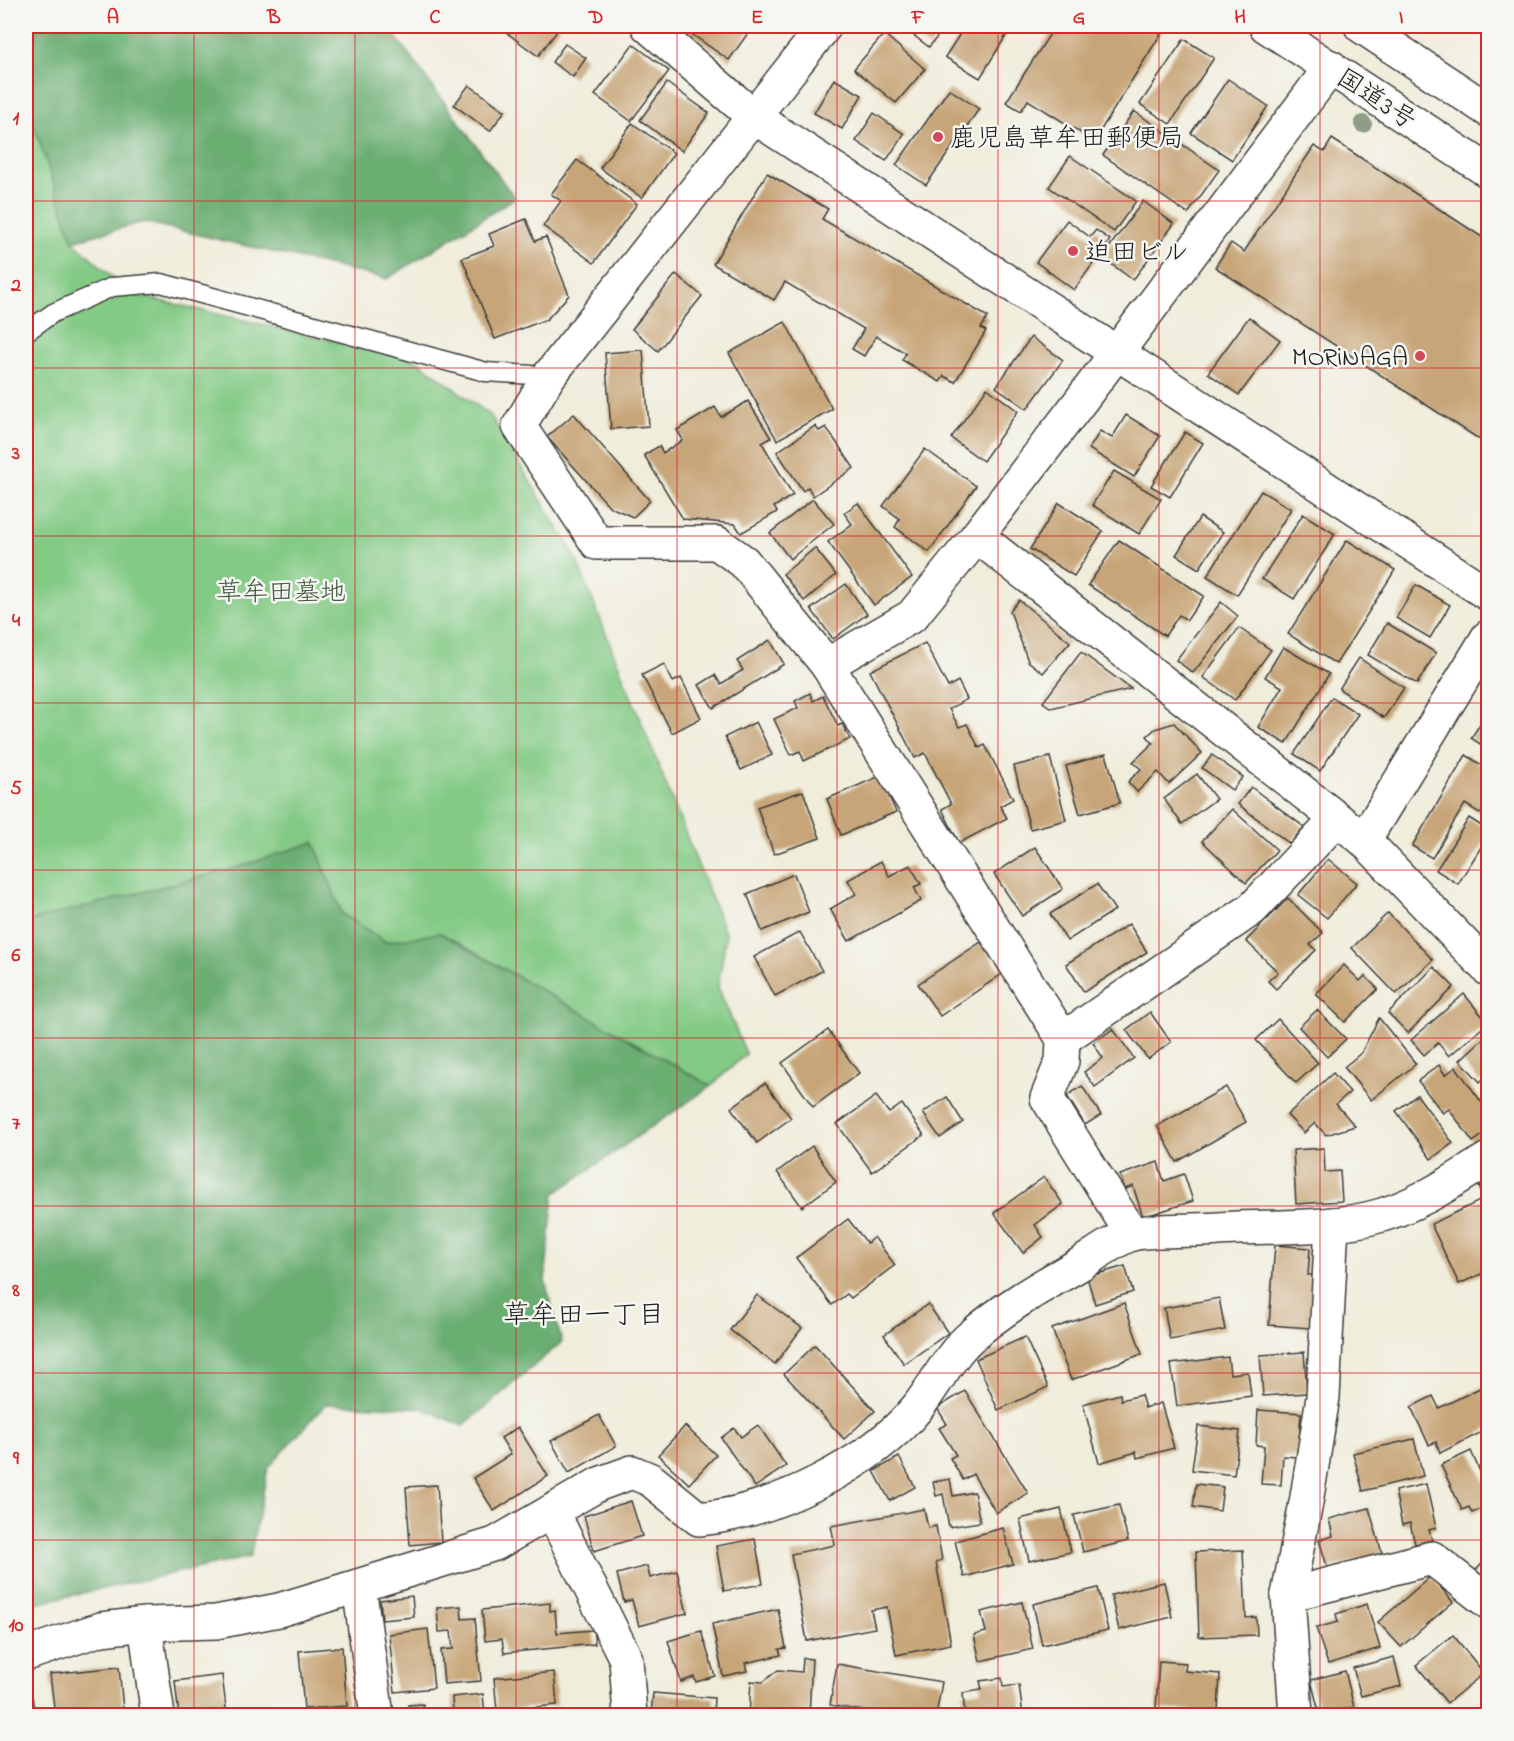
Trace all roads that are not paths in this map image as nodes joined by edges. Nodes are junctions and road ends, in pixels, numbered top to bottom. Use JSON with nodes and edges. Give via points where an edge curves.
{"nodes":[{"id":1,"x":648,"y":26,"type":"edge"},
{"id":2,"x":825,"y":26,"type":"edge"},
{"id":3,"x":1266,"y":26,"type":"edge"},
{"id":4,"x":1361,"y":26,"type":"edge"},
{"id":5,"x":1330,"y":67,"type":"junction"},
{"id":6,"x":1488,"y":110,"type":"edge"},
{"id":7,"x":754,"y":117,"type":"junction"},
{"id":8,"x":1488,"y":171,"type":"edge"},
{"id":9,"x":26,"y":332,"type":"edge"},
{"id":10,"x":1118,"y":352,"type":"junction"},
{"id":11,"x":549,"y":376,"type":"junction"},
{"id":12,"x":977,"y":536,"type":"junction"},
{"id":13,"x":1488,"y":594,"type":"edge"},
{"id":14,"x":1488,"y":637,"type":"edge"},
{"id":15,"x":827,"y":665,"type":"junction"},
{"id":16,"x":1337,"y":819,"type":"junction"},
{"id":17,"x":1364,"y":840,"type":"junction"},
{"id":18,"x":1488,"y":969,"type":"edge"},
{"id":19,"x":1063,"y":1039,"type":"junction"},
{"id":20,"x":1488,"y":1159,"type":"edge"},
{"id":21,"x":1332,"y":1224,"type":"junction"},
{"id":22,"x":1132,"y":1234,"type":"junction"},
{"id":23,"x":552,"y":1511,"type":"junction"},
{"id":24,"x":359,"y":1586,"type":"junction"},
{"id":25,"x":1288,"y":1595,"type":"junction"},
{"id":26,"x":1488,"y":1602,"type":"edge"},
{"id":27,"x":146,"y":1624,"type":"junction"},
{"id":28,"x":26,"y":1654,"type":"edge"},
{"id":29,"x":158,"y":1716,"type":"edge"},
{"id":30,"x":377,"y":1716,"type":"edge"},
{"id":31,"x":630,"y":1716,"type":"edge"},
{"id":32,"x":1296,"y":1716,"type":"edge"}],
"edges":[{"from":1,"to":7,"type":"main road"},
{"from":2,"to":7,"type":"main road"},
{"from":3,"to":5,"type":"main road","name":"国道3号"},
{"from":4,"to":6,"type":"main road","name":"国道3号"},
{"from":5,"to":8,"type":"main road","name":"国道3号"},
{"from":5,"to":10,"type":"main road"},
{"from":7,"to":10,"type":"main road"},
{"from":7,"to":11,"type":"main road"},
{"from":9,"to":11,"type":"lane","via":[[53,313],[112,287],[161,283],[486,372]]},
{"from":10,"to":12,"type":"main road"},
{"from":10,"to":13,"type":"main road"},
{"from":11,"to":15,"type":"main road","via":[[519,426],[597,543],[717,543],[744,562]]},
{"from":12,"to":15,"type":"main road","via":[[912,616]]},
{"from":12,"to":16,"type":"main road"},
{"from":14,"to":17,"type":"main road"},
{"from":15,"to":19,"type":"main road"},
{"from":16,"to":17,"type":"main road"},
{"from":16,"to":19,"type":"main road","via":[[1252,909]]},
{"from":17,"to":18,"type":"main road"},
{"from":19,"to":22,"type":"main road","via":[[1062,1061],[1047,1098]]},
{"from":20,"to":21,"type":"main road","via":[[1405,1207],[1368,1219]]},
{"from":21,"to":22,"type":"main road"},
{"from":21,"to":25,"type":"main road","via":[[1323,1397]]},
{"from":22,"to":23,"type":"main road","via":[[990,1320],[966,1341],[900,1427],[834,1475],[751,1509],[699,1519],[651,1480],[632,1472],[599,1484]]},
{"from":23,"to":24,"type":"main road","via":[[495,1544]]},
{"from":23,"to":31,"type":"main road","via":[[626,1659]]},
{"from":24,"to":27,"type":"main road","via":[[279,1611],[216,1622]]},
{"from":24,"to":30,"type":"main road"},
{"from":25,"to":26,"type":"main road","via":[[1432,1558]]},
{"from":25,"to":32,"type":"main road"},
{"from":27,"to":28,"type":"main road","via":[[101,1629]]},
{"from":27,"to":29,"type":"main road"}]}
